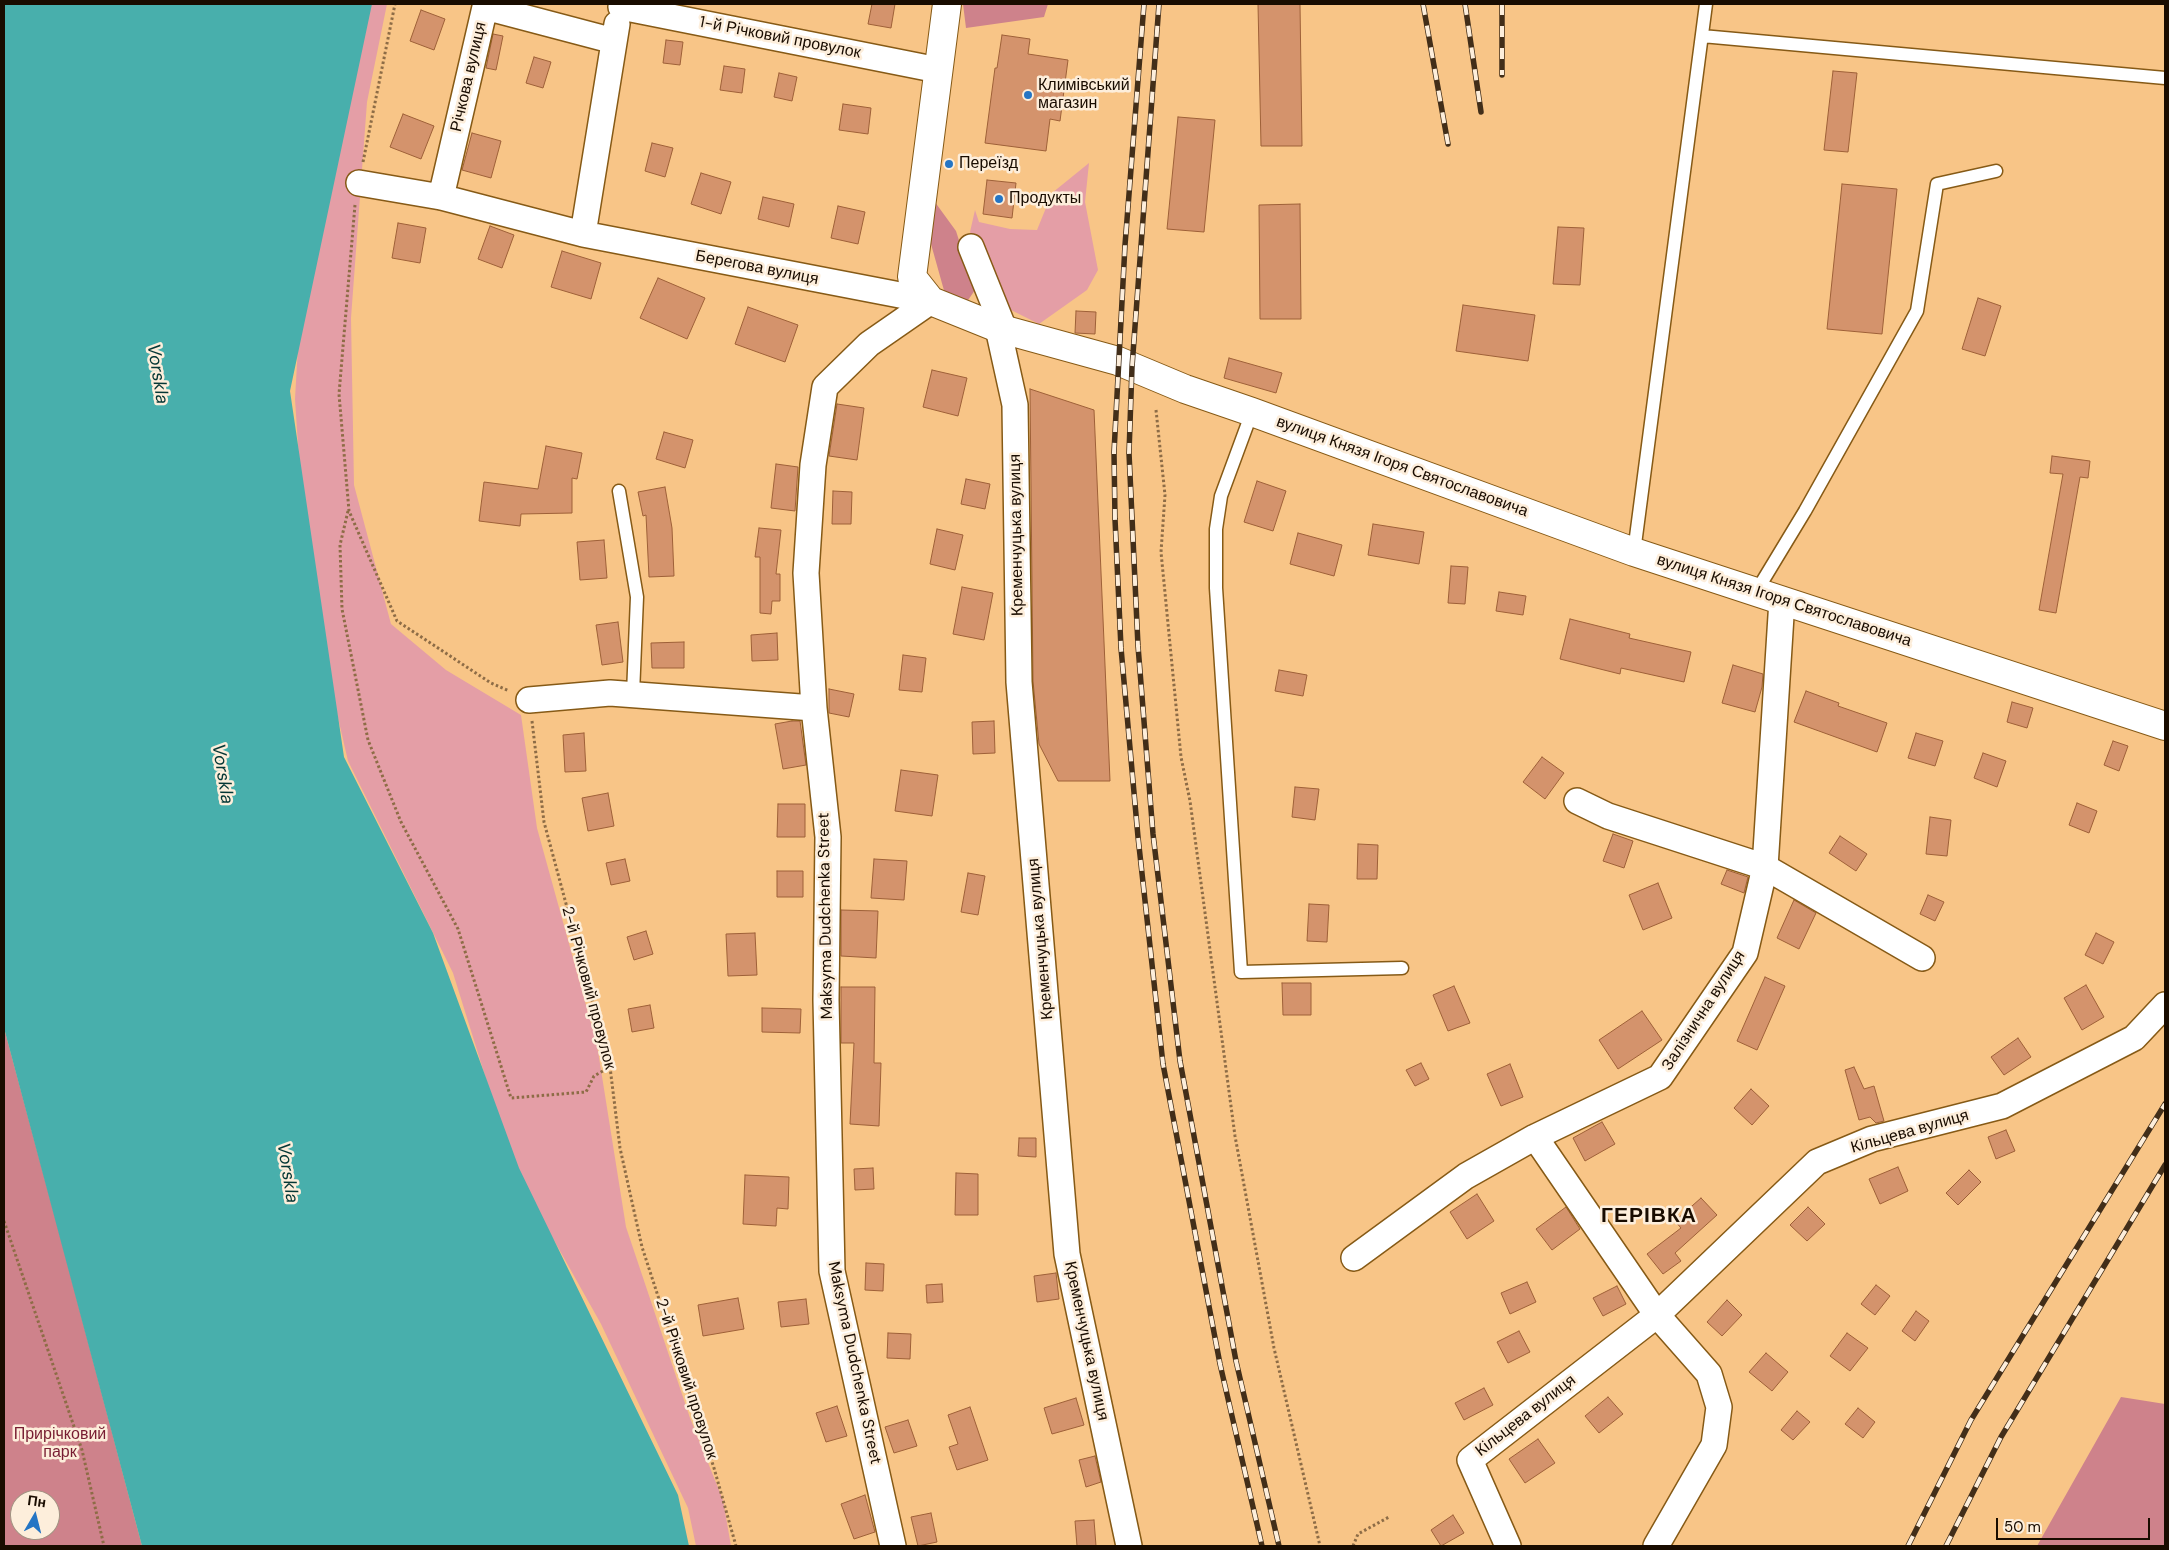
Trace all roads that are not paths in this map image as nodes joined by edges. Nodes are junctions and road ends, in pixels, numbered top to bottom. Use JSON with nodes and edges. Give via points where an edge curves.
{"nodes":[{"id":1,"x":947,"y":4,"type":"edge"},
{"id":2,"x":1706,"y":4,"type":"edge"},
{"id":3,"x":621,"y":5,"type":"edge"},
{"id":4,"x":1702,"y":36,"type":"junction"},
{"id":5,"x":614,"y":41,"type":"junction"},
{"id":6,"x":938,"y":70,"type":"junction"},
{"id":7,"x":2165,"y":78,"type":"edge"},
{"id":8,"x":1996,"y":171,"type":"dead end"},
{"id":9,"x":359,"y":183,"type":"road end"},
{"id":10,"x":441,"y":197,"type":"junction"},
{"id":11,"x":583,"y":234,"type":"junction"},
{"id":12,"x":971,"y":247,"type":"dead end"},
{"id":13,"x":931,"y":301,"type":"junction"},
{"id":14,"x":1001,"y":328,"type":"junction"},
{"id":15,"x":1252,"y":412,"type":"junction"},
{"id":16,"x":619,"y":491,"type":"dead end"},
{"id":17,"x":1634,"y":552,"type":"junction"},
{"id":18,"x":1756,"y":592,"type":"junction"},
{"id":19,"x":1782,"y":600,"type":"junction"},
{"id":20,"x":633,"y":694,"type":"junction"},
{"id":21,"x":529,"y":700,"type":"road end"},
{"id":22,"x":814,"y":708,"type":"junction"},
{"id":23,"x":2165,"y":726,"type":"edge"},
{"id":24,"x":1578,"y":801,"type":"dead end"},
{"id":25,"x":1765,"y":867,"type":"junction"},
{"id":26,"x":1922,"y":958,"type":"dead end"},
{"id":27,"x":1402,"y":968,"type":"dead end"},
{"id":28,"x":2165,"y":1005,"type":"edge"},
{"id":29,"x":1535,"y":1137,"type":"junction"},
{"id":30,"x":1354,"y":1258,"type":"dead end"},
{"id":31,"x":1657,"y":1315,"type":"junction"},
{"id":32,"x":893,"y":1546,"type":"edge"},
{"id":33,"x":1130,"y":1546,"type":"edge"},
{"id":34,"x":1508,"y":1546,"type":"edge"},
{"id":35,"x":1656,"y":1546,"type":"edge"}],
"edges":[{"from":1,"to":6,"type":"street","name":"вулиця Князя Ігоря Святославовича"},
{"from":2,"to":4,"type":"lane"},
{"from":3,"to":5,"type":"street"},
{"from":3,"to":6,"type":"street","name":"1-й Річковий провулок"},
{"from":4,"to":7,"type":"lane"},
{"from":4,"to":17,"type":"lane"},
{"from":5,"to":10,"type":"street","name":"Річкова вулиця","via":[[485,7]]},
{"from":5,"to":11,"type":"street"},
{"from":6,"to":13,"type":"street","name":"вулиця Князя Ігоря Святославовича","via":[[912,277]]},
{"from":8,"to":18,"type":"lane","via":[[1937,184],[1917,311]]},
{"from":9,"to":10,"type":"street","name":"Берегова вулиця"},
{"from":10,"to":11,"type":"street","name":"Берегова вулиця"},
{"from":11,"to":13,"type":"street","name":"Берегова вулиця"},
{"from":12,"to":14,"type":"street","name":"Кременчуцька вулиця"},
{"from":13,"to":14,"type":"street","name":"вулиця Князя Ігоря Святославовича"},
{"from":13,"to":22,"type":"street","name":"Maksyma Dudchenka Street","via":[[869,344],[825,388],[813,465],[806,573]]},
{"from":14,"to":15,"type":"street","name":"вулиця Князя Ігоря Святославовича","via":[[1118,361]]},
{"from":14,"to":33,"type":"street","name":"Кременчуцька вулиця","via":[[1015,405],[1019,682],[1067,1254]]},
{"from":15,"to":17,"type":"street","name":"вулиця Князя Ігоря Святославовича"},
{"from":15,"to":27,"type":"lane","via":[[1222,496],[1216,529],[1216,588],[1241,972]]},
{"from":16,"to":20,"type":"lane","via":[[637,597]]},
{"from":17,"to":18,"type":"street","name":"вулиця Князя Ігоря Святославовича"},
{"from":18,"to":19,"type":"street","name":"вулиця Князя Ігоря Святославовича"},
{"from":19,"to":23,"type":"street","name":"вулиця Князя Ігоря Святославовича"},
{"from":19,"to":25,"type":"street","name":"Залізнична вулиця"},
{"from":20,"to":21,"type":"street"},
{"from":20,"to":22,"type":"street"},
{"from":22,"to":32,"type":"street","name":"Maksyma Dudchenka Street","via":[[828,838],[826,1000],[832,1271]]},
{"from":24,"to":25,"type":"street","via":[[1608,816]]},
{"from":25,"to":26,"type":"street"},
{"from":25,"to":29,"type":"street","name":"Залізнична вулиця","via":[[1745,953],[1660,1077]]},
{"from":28,"to":31,"type":"street","name":"Кільцева вулиця","via":[[2134,1038],[2002,1106],[1872,1139],[1817,1162]]},
{"from":29,"to":30,"type":"street","name":"Залізнична вулиця","via":[[1466,1176]]},
{"from":29,"to":31,"type":"street"},
{"from":31,"to":34,"type":"street","name":"Кільцева вулиця","via":[[1470,1460]]},
{"from":31,"to":35,"type":"street","via":[[1709,1374],[1719,1407],[1714,1445]]}]}
